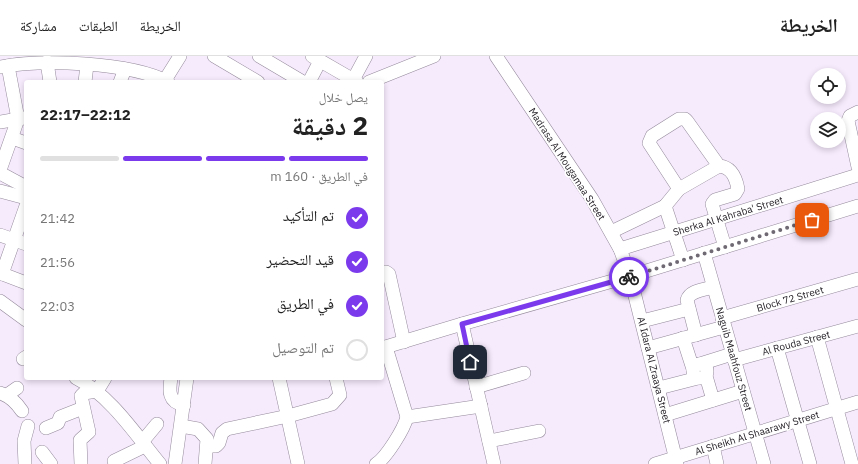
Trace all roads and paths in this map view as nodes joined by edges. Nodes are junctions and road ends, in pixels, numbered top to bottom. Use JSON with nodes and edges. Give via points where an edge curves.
{"nodes":[{"id":1,"x":180,"y":56,"type":"edge"},
{"id":2,"x":214,"y":56,"type":"edge"},
{"id":3,"x":259,"y":56,"type":"edge"},
{"id":4,"x":366,"y":56,"type":"edge"},
{"id":5,"x":496,"y":56,"type":"edge"},
{"id":6,"x":427,"y":57,"type":"edge"},
{"id":7,"x":316,"y":58,"type":"edge"},
{"id":8,"x":46,"y":62,"type":"junction"},
{"id":9,"x":87,"y":65,"type":"junction"},
{"id":10,"x":4,"y":67,"type":"edge"},
{"id":11,"x":125,"y":69,"type":"junction"},
{"id":12,"x":50,"y":80,"type":"edge"},
{"id":13,"x":85,"y":80,"type":"edge"},
{"id":14,"x":121,"y":80,"type":"edge"},
{"id":15,"x":160,"y":80,"type":"edge"},
{"id":16,"x":164,"y":80,"type":"edge"},
{"id":17,"x":255,"y":80,"type":"edge"},
{"id":18,"x":300,"y":80,"type":"edge"},
{"id":19,"x":310,"y":80,"type":"edge"},
{"id":20,"x":353,"y":80,"type":"edge"},
{"id":21,"x":355,"y":80,"type":"edge"},
{"id":22,"x":374,"y":80,"type":"edge"},
{"id":23,"x":858,"y":112,"type":"edge"},
{"id":24,"x":22,"y":118,"type":"edge"},
{"id":25,"x":0,"y":122,"type":"edge"},
{"id":26,"x":12,"y":138,"type":"junction"},
{"id":27,"x":24,"y":142,"type":"edge"},
{"id":28,"x":719,"y":166,"type":"junction"},
{"id":29,"x":858,"y":167,"type":"edge"},
{"id":30,"x":0,"y":170,"type":"edge"},
{"id":31,"x":0,"y":173,"type":"edge"},
{"id":32,"x":858,"y":175,"type":"edge"},
{"id":33,"x":24,"y":186,"type":"edge"},
{"id":34,"x":679,"y":189,"type":"junction"},
{"id":35,"x":0,"y":191,"type":"edge"},
{"id":36,"x":24,"y":197,"type":"edge"},
{"id":37,"x":665,"y":206,"type":"junction"},
{"id":38,"x":858,"y":206,"type":"edge"},
{"id":39,"x":24,"y":218,"type":"edge"},
{"id":40,"x":716,"y":219,"type":"junction"},
{"id":41,"x":611,"y":232,"type":"junction"},
{"id":42,"x":674,"y":232,"type":"junction"},
{"id":43,"x":0,"y":235,"type":"edge"},
{"id":44,"x":20,"y":242,"type":"edge"},
{"id":45,"x":725,"y":247,"type":"junction"},
{"id":46,"x":620,"y":249,"type":"junction"},
{"id":47,"x":704,"y":253,"type":"junction"},
{"id":48,"x":683,"y":260,"type":"junction"},
{"id":49,"x":384,"y":272,"type":"edge"},
{"id":50,"x":1,"y":273,"type":"edge"},
{"id":51,"x":630,"y":276,"type":"junction"},
{"id":52,"x":858,"y":279,"type":"edge"},
{"id":53,"x":24,"y":282,"type":"edge"},
{"id":54,"x":713,"y":287,"type":"junction"},
{"id":55,"x":0,"y":301,"type":"edge"},
{"id":56,"x":689,"y":309,"type":"junction"},
{"id":57,"x":24,"y":319,"type":"edge"},
{"id":58,"x":642,"y":321,"type":"junction"},
{"id":59,"x":723,"y":322,"type":"junction"},
{"id":60,"x":462,"y":324,"type":"junction"},
{"id":61,"x":857,"y":330,"type":"edge"},
{"id":62,"x":696,"y":335,"type":"junction"},
{"id":63,"x":817,"y":337,"type":"junction"},
{"id":64,"x":683,"y":338,"type":"junction"},
{"id":65,"x":404,"y":342,"type":"junction"},
{"id":66,"x":384,"y":348,"type":"edge"},
{"id":67,"x":648,"y":348,"type":"junction"},
{"id":68,"x":777,"y":348,"type":"junction"},
{"id":69,"x":733,"y":357,"type":"junction"},
{"id":70,"x":699,"y":371,"type":"junction"},
{"id":71,"x":524,"y":374,"type":"dead end"},
{"id":72,"x":79,"y":380,"type":"edge"},
{"id":73,"x":104,"y":380,"type":"edge"},
{"id":74,"x":171,"y":380,"type":"edge"},
{"id":75,"x":187,"y":380,"type":"edge"},
{"id":76,"x":279,"y":380,"type":"edge"},
{"id":77,"x":336,"y":380,"type":"edge"},
{"id":78,"x":476,"y":387,"type":"junction"},
{"id":79,"x":659,"y":388,"type":"junction"},
{"id":80,"x":97,"y":391,"type":"junction"},
{"id":81,"x":743,"y":391,"type":"junction"},
{"id":82,"x":8,"y":392,"type":"edge"},
{"id":83,"x":713,"y":400,"type":"junction"},
{"id":84,"x":858,"y":402,"type":"edge"},
{"id":85,"x":184,"y":405,"type":"junction"},
{"id":86,"x":481,"y":406,"type":"junction"},
{"id":87,"x":84,"y":408,"type":"junction"},
{"id":88,"x":836,"y":408,"type":"junction"},
{"id":89,"x":22,"y":411,"type":"dead end"},
{"id":90,"x":665,"y":415,"type":"junction"},
{"id":91,"x":288,"y":416,"type":"junction"},
{"id":92,"x":407,"y":418,"type":"junction"},
{"id":93,"x":798,"y":420,"type":"junction"},
{"id":94,"x":157,"y":424,"type":"dead end"},
{"id":95,"x":28,"y":426,"type":"dead end"},
{"id":96,"x":181,"y":426,"type":"junction"},
{"id":97,"x":46,"y":428,"type":"dead end"},
{"id":98,"x":539,"y":431,"type":"dead end"},
{"id":99,"x":755,"y":433,"type":"junction"},
{"id":100,"x":489,"y":441,"type":"junction"},
{"id":101,"x":143,"y":444,"type":"junction"},
{"id":102,"x":207,"y":446,"type":"junction"},
{"id":103,"x":713,"y":446,"type":"junction"},
{"id":104,"x":42,"y":452,"type":"dead end"},
{"id":105,"x":114,"y":461,"type":"dead end"},
{"id":106,"x":677,"y":461,"type":"edge"},
{"id":107,"x":381,"y":462,"type":"edge"},
{"id":108,"x":25,"y":464,"type":"edge"},
{"id":109,"x":51,"y":464,"type":"edge"},
{"id":110,"x":81,"y":464,"type":"edge"},
{"id":111,"x":160,"y":464,"type":"edge"},
{"id":112,"x":175,"y":464,"type":"edge"},
{"id":113,"x":205,"y":464,"type":"edge"},
{"id":114,"x":298,"y":464,"type":"edge"},
{"id":115,"x":494,"y":464,"type":"edge"},
{"id":116,"x":655,"y":464,"type":"edge"},
{"id":117,"x":717,"y":464,"type":"edge"},
{"id":118,"x":764,"y":464,"type":"edge"},
{"id":119,"x":810,"y":464,"type":"edge"},
{"id":120,"x":852,"y":464,"type":"edge"}],
"edges":[{"from":1,"to":16,"type":"street"},
{"from":2,"to":17,"type":"street"},
{"from":3,"to":18,"type":"street"},
{"from":4,"to":21,"type":"street"},
{"from":5,"to":41,"type":"street","name":"Madrasa Al Mougamaa Street","via":[[592,199]]},
{"from":6,"to":22,"type":"street"},
{"from":7,"to":19,"type":"street"},
{"from":7,"to":20,"type":"street"},
{"from":8,"to":9,"type":"street"},
{"from":8,"to":10,"type":"street"},
{"from":8,"to":12,"type":"street"},
{"from":9,"to":11,"type":"street"},
{"from":9,"to":13,"type":"street"},
{"from":10,"to":24,"type":"street"},
{"from":11,"to":14,"type":"street"},
{"from":11,"to":15,"type":"street"},
{"from":23,"to":29,"type":"street","via":[[850,116],[848,121]]},
{"from":24,"to":25,"type":"street"},
{"from":24,"to":26,"type":"street"},
{"from":26,"to":27,"type":"street"},
{"from":26,"to":30,"type":"street"},
{"from":28,"to":34,"type":"street"},
{"from":28,"to":34,"type":"street","via":[[687,121],[679,119],[652,136],[649,142]]},
{"from":28,"to":40,"type":"street","via":[[727,167],[733,173],[738,189],[735,194],[714,201],[712,206]]},
{"from":31,"to":33,"type":"street"},
{"from":32,"to":40,"type":"street","name":"Sherka Al Kahraba' Street"},
{"from":34,"to":37,"type":"street"},
{"from":35,"to":36,"type":"street"},
{"from":37,"to":41,"type":"street"},
{"from":37,"to":42,"type":"street"},
{"from":38,"to":45,"type":"street"},
{"from":39,"to":44,"type":"street"},
{"from":40,"to":42,"type":"street","name":"Sherka Al Kahraba' Street"},
{"from":40,"to":45,"type":"street"},
{"from":41,"to":46,"type":"street","name":"Madrasa Al Mougamaa Street"},
{"from":42,"to":46,"type":"street","name":"Sherka Al Kahraba' Street"},
{"from":42,"to":48,"type":"street"},
{"from":43,"to":44,"type":"street"},
{"from":44,"to":50,"type":"street"},
{"from":45,"to":47,"type":"street"},
{"from":46,"to":51,"type":"street","name":"Madrasa Al Mougamaa Street"},
{"from":47,"to":48,"type":"street"},
{"from":47,"to":54,"type":"street","name":"Naguib Maahfouz Street"},
{"from":48,"to":51,"type":"street"},
{"from":49,"to":65,"type":"street","via":[[389,274]]},
{"from":50,"to":53,"type":"street"},
{"from":51,"to":58,"type":"street","name":"Al Idara Al Zraaya Street"},
{"from":51,"to":60,"type":"street"},
{"from":52,"to":59,"type":"street","name":"Block 72 Street"},
{"from":54,"to":56,"type":"street","via":[[691,293],[687,300]]},
{"from":54,"to":59,"type":"street","name":"Naguib Maahfouz Street"},
{"from":55,"to":57,"type":"street"},
{"from":56,"to":58,"type":"street"},
{"from":56,"to":62,"type":"street"},
{"from":58,"to":67,"type":"street","name":"Al Idara Al Zraaya Street"},
{"from":59,"to":62,"type":"street","name":"Block 72 Street"},
{"from":59,"to":69,"type":"street","name":"Naguib Maahfouz Street"},
{"from":60,"to":65,"type":"street"},
{"from":60,"to":78,"type":"street"},
{"from":61,"to":63,"type":"street","name":"Al Rouda Street"},
{"from":62,"to":64,"type":"street","name":"Block 72 Street"},
{"from":63,"to":68,"type":"street","name":"Al Rouda Street"},
{"from":63,"to":88,"type":"street"},
{"from":64,"to":67,"type":"street","name":"Block 72 Street"},
{"from":64,"to":70,"type":"street"},
{"from":65,"to":66,"type":"street"},
{"from":66,"to":92,"type":"street"},
{"from":67,"to":79,"type":"street","name":"Al Idara Al Zraaya Street"},
{"from":68,"to":69,"type":"street","name":"Al Rouda Street"},
{"from":68,"to":93,"type":"street"},
{"from":69,"to":70,"type":"street","name":"Al Rouda Street"},
{"from":69,"to":81,"type":"street","name":"Naguib Maahfouz Street"},
{"from":70,"to":79,"type":"street","name":"Al Rouda Street"},
{"from":70,"to":83,"type":"street"},
{"from":71,"to":78,"type":"street"},
{"from":72,"to":80,"type":"street"},
{"from":73,"to":80,"type":"street"},
{"from":74,"to":85,"type":"street","via":[[169,390],[173,400]]},
{"from":75,"to":85,"type":"street"},
{"from":76,"to":91,"type":"street"},
{"from":77,"to":91,"type":"street","via":[[340,395],[332,404]]},
{"from":78,"to":86,"type":"street"},
{"from":79,"to":90,"type":"street","name":"Al Idara Al Zraaya Street"},
{"from":80,"to":87,"type":"street","via":[[82,394]]},
{"from":80,"to":101,"type":"street"},
{"from":81,"to":83,"type":"street"},
{"from":81,"to":99,"type":"street","name":"Naguib Maahfouz Street"},
{"from":82,"to":89,"type":"street"},
{"from":83,"to":90,"type":"street"},
{"from":84,"to":88,"type":"street","name":"Al Sheikh Al Shaarawy Street"},
{"from":85,"to":96,"type":"street"},
{"from":86,"to":92,"type":"street"},
{"from":86,"to":100,"type":"street"},
{"from":87,"to":97,"type":"street","via":[[60,417],[58,423]]},
{"from":87,"to":110,"type":"street","via":[[89,432],[80,440]]},
{"from":88,"to":93,"type":"street","name":"Al Sheikh Al Shaarawy Street"},
{"from":88,"to":120,"type":"street"},
{"from":90,"to":106,"type":"street","name":"Al Idara Al Zraaya Street"},
{"from":91,"to":102,"type":"street","via":[[227,429],[222,433],[219,444]]},
{"from":91,"to":114,"type":"street"},
{"from":92,"to":107,"type":"street"},
{"from":93,"to":99,"type":"street","name":"Al Sheikh Al Shaarawy Street"},
{"from":93,"to":119,"type":"street"},
{"from":94,"to":101,"type":"street"},
{"from":95,"to":108,"type":"street","via":[[24,441]]},
{"from":96,"to":102,"type":"street","via":[[198,429],[207,440]]},
{"from":96,"to":112,"type":"street"},
{"from":98,"to":100,"type":"street"},
{"from":99,"to":103,"type":"street","name":"Al Sheikh Al Shaarawy Street"},
{"from":99,"to":118,"type":"street","name":"Naguib Maahfouz Street"},
{"from":100,"to":115,"type":"street"},
{"from":101,"to":105,"type":"street"},
{"from":101,"to":111,"type":"street"},
{"from":102,"to":113,"type":"street"},
{"from":103,"to":106,"type":"street","name":"Al Sheikh Al Shaarawy Street"},
{"from":103,"to":117,"type":"street"},
{"from":104,"to":109,"type":"street"},
{"from":106,"to":116,"type":"street","name":"Al Sheikh Al Shaarawy Street"}]}
